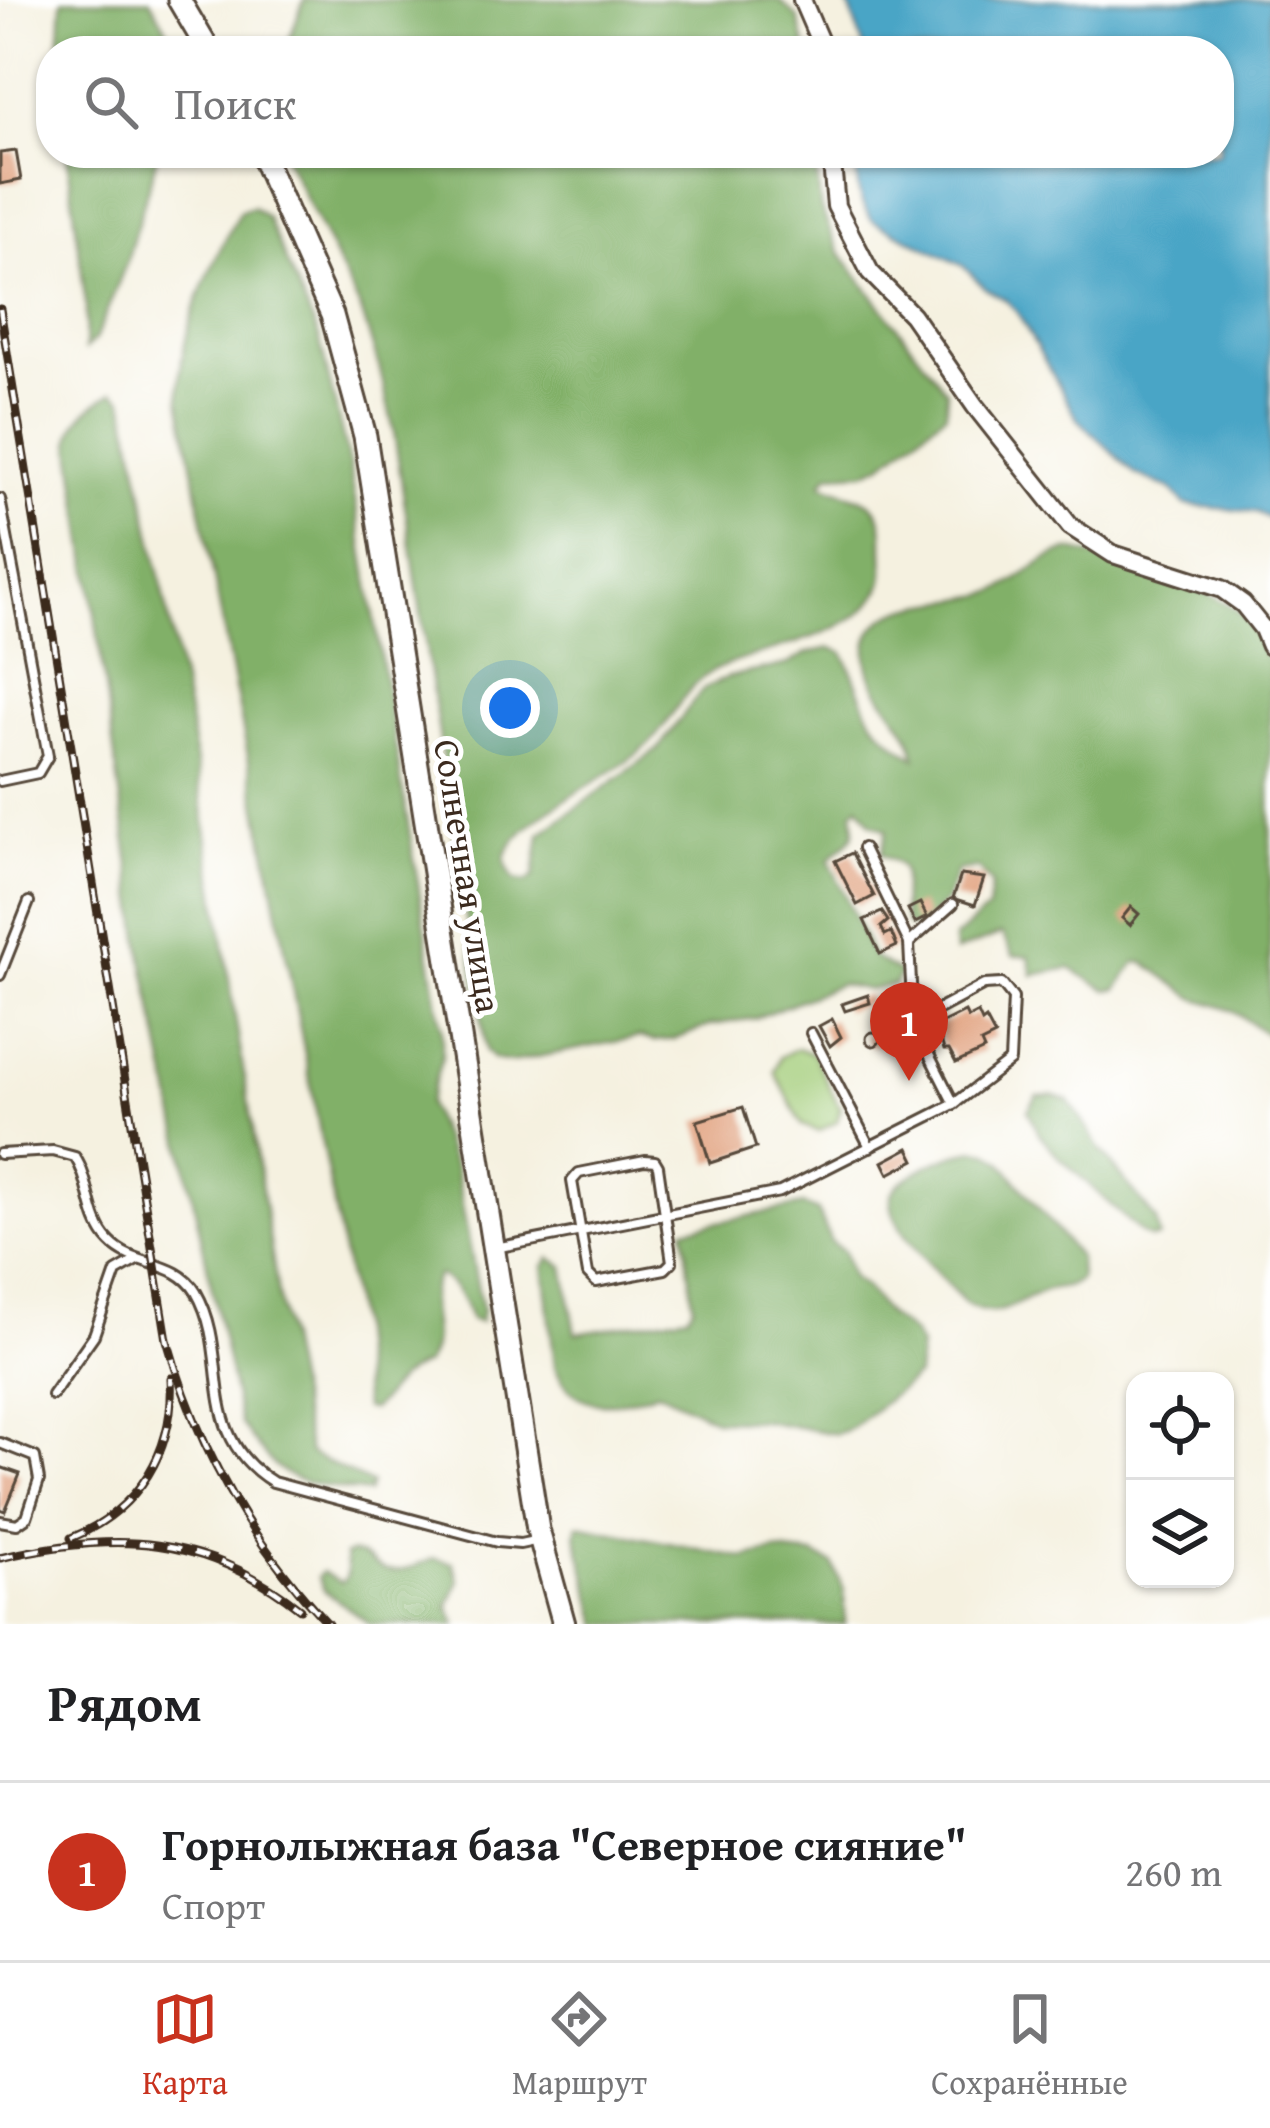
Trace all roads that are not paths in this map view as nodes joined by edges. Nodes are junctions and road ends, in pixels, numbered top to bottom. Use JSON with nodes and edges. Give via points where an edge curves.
{"nodes":[{"id":1,"x":179,"y":0,"type":"edge"},
{"id":2,"x":802,"y":0,"type":"edge"},
{"id":3,"x":200,"y":36,"type":"edge"},
{"id":4,"x":818,"y":36,"type":"edge"},
{"id":5,"x":268,"y":168,"type":"edge"},
{"id":6,"x":832,"y":168,"type":"edge"},
{"id":7,"x":0,"y":499,"type":"edge"},
{"id":8,"x":1270,"y":646,"type":"edge"},
{"id":9,"x":0,"y":781,"type":"edge"},
{"id":10,"x":862,"y":848,"type":"dead end"},
{"id":11,"x":29,"y":902,"type":"dead end"},
{"id":12,"x":953,"y":904,"type":"dead end"},
{"id":13,"x":909,"y":943,"type":"junction"},
{"id":14,"x":0,"y":975,"type":"edge"},
{"id":15,"x":913,"y":1022,"type":"junction"},
{"id":16,"x":811,"y":1033,"type":"dead end"},
{"id":17,"x":955,"y":1104,"type":"junction"},
{"id":18,"x":870,"y":1147,"type":"junction"},
{"id":19,"x":0,"y":1154,"type":"edge"},
{"id":20,"x":667,"y":1214,"type":"junction"},
{"id":21,"x":579,"y":1232,"type":"junction"},
{"id":22,"x":493,"y":1248,"type":"junction"},
{"id":23,"x":144,"y":1260,"type":"junction"},
{"id":24,"x":52,"y":1395,"type":"dead end"},
{"id":25,"x":0,"y":1444,"type":"edge"},
{"id":26,"x":0,"y":1521,"type":"edge"},
{"id":27,"x":541,"y":1540,"type":"junction"},
{"id":28,"x":564,"y":1624,"type":"edge"}],
"edges":[{"from":1,"to":3,"type":"street"},
{"from":2,"to":4,"type":"street"},
{"from":5,"to":22,"type":"street","name":"Солнечная улица","via":[[355,389]]},
{"from":6,"to":8,"type":"street","via":[[836,206],[870,272],[912,315],[1070,526],[1113,554],[1222,589],[1243,604]]},
{"from":7,"to":9,"type":"lane","via":[[48,756],[38,773]]},
{"from":10,"to":13,"type":"lane"},
{"from":11,"to":14,"type":"lane"},
{"from":12,"to":13,"type":"lane"},
{"from":13,"to":15,"type":"lane"},
{"from":15,"to":17,"type":"lane"},
{"from":15,"to":17,"type":"lane","via":[[984,985],[1012,993],[1010,1061]]},
{"from":16,"to":18,"type":"lane"},
{"from":17,"to":18,"type":"lane"},
{"from":18,"to":20,"type":"lane","via":[[780,1192]]},
{"from":19,"to":23,"type":"lane","via":[[52,1150],[75,1157],[105,1236]]},
{"from":20,"to":21,"type":"lane"},
{"from":20,"to":21,"type":"lane","via":[[674,1256],[665,1270],[596,1282]]},
{"from":20,"to":21,"type":"lane","via":[[658,1166],[645,1160],[575,1177]]},
{"from":21,"to":22,"type":"lane"},
{"from":22,"to":27,"type":"street","name":"Солнечная улица"},
{"from":23,"to":24,"type":"lane","via":[[116,1272],[94,1335]]},
{"from":23,"to":27,"type":"lane","via":[[179,1273],[196,1291],[230,1437],[255,1472],[497,1542]]},
{"from":25,"to":26,"type":"lane","via":[[34,1456],[40,1473],[27,1517]]},
{"from":27,"to":28,"type":"street","name":"Солнечная улица"}]}
